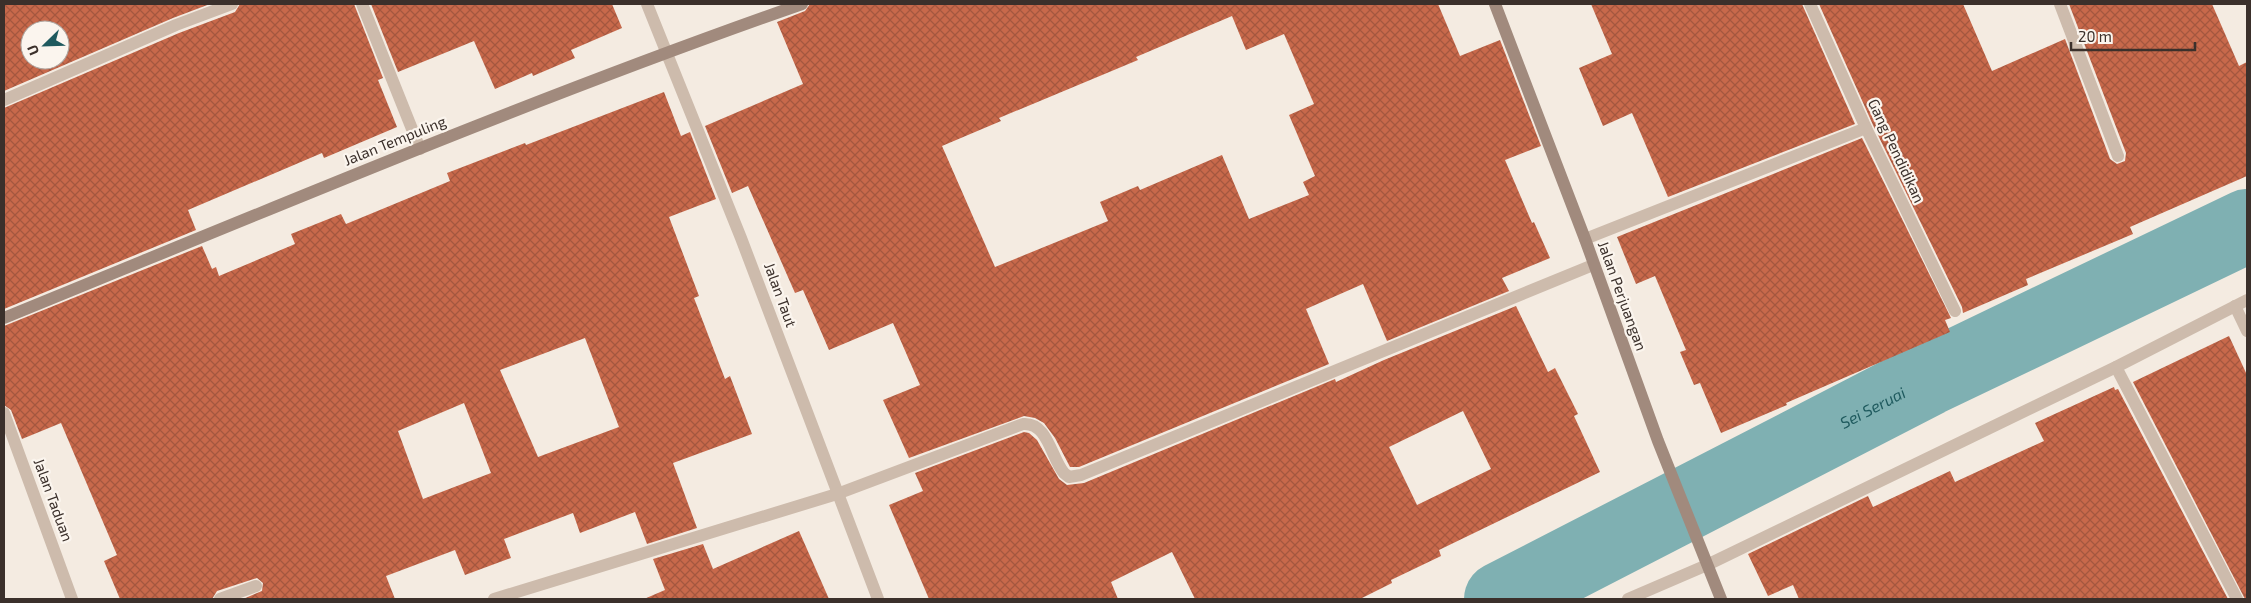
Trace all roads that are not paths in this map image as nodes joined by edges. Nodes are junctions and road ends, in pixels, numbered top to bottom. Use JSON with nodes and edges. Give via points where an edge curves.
{"nodes":[{"id":1,"x":232,"y":4,"type":"edge"},
{"id":2,"x":362,"y":4,"type":"edge"},
{"id":3,"x":648,"y":4,"type":"edge"},
{"id":4,"x":802,"y":4,"type":"edge"},
{"id":5,"x":1495,"y":4,"type":"edge"},
{"id":6,"x":1810,"y":4,"type":"edge"},
{"id":7,"x":2060,"y":4,"type":"edge"},
{"id":8,"x":666,"y":52,"type":"junction"},
{"id":9,"x":4,"y":100,"type":"edge"},
{"id":10,"x":1866,"y":128,"type":"junction"},
{"id":11,"x":420,"y":149,"type":"junction"},
{"id":12,"x":2118,"y":156,"type":"dead end"},
{"id":13,"x":1585,"y":239,"type":"junction"},
{"id":14,"x":1593,"y":266,"type":"junction"},
{"id":15,"x":2247,"y":300,"type":"edge"},
{"id":16,"x":2235,"y":306,"type":"junction"},
{"id":17,"x":1954,"y":311,"type":"dead end"},
{"id":18,"x":4,"y":318,"type":"edge"},
{"id":19,"x":2247,"y":331,"type":"edge"},
{"id":20,"x":2116,"y":367,"type":"junction"},
{"id":21,"x":4,"y":413,"type":"edge"},
{"id":22,"x":837,"y":494,"type":"junction"},
{"id":23,"x":1705,"y":560,"type":"junction"},
{"id":24,"x":256,"y":586,"type":"dead end"},
{"id":25,"x":71,"y":599,"type":"edge"},
{"id":26,"x":220,"y":599,"type":"edge"},
{"id":27,"x":494,"y":599,"type":"edge"},
{"id":28,"x":878,"y":599,"type":"edge"},
{"id":29,"x":1628,"y":599,"type":"edge"},
{"id":30,"x":1720,"y":599,"type":"edge"},
{"id":31,"x":2237,"y":599,"type":"edge"}],
"edges":[{"from":1,"to":9,"type":"street"},
{"from":2,"to":11,"type":"street"},
{"from":3,"to":8,"type":"street","name":"Jalan Taut"},
{"from":4,"to":8,"type":"street","name":"Jalan Tempuling"},
{"from":5,"to":13,"type":"street","name":"Jalan Perjuangan"},
{"from":6,"to":10,"type":"street","name":"Gang Pendidikan"},
{"from":7,"to":12,"type":"street"},
{"from":8,"to":11,"type":"street","name":"Jalan Tempuling"},
{"from":8,"to":22,"type":"street","name":"Jalan Taut","via":[[741,238]]},
{"from":10,"to":13,"type":"street"},
{"from":10,"to":17,"type":"street","name":"Gang Pendidikan"},
{"from":11,"to":18,"type":"street","name":"Jalan Tempuling"},
{"from":13,"to":14,"type":"street","name":"Jalan Perjuangan"},
{"from":14,"to":22,"type":"street","via":[[1081,475],[1064,474],[1036,425],[1023,424]]},
{"from":14,"to":23,"type":"street","name":"Jalan Perjuangan"},
{"from":15,"to":16,"type":"street"},
{"from":16,"to":19,"type":"street"},
{"from":16,"to":20,"type":"street"},
{"from":20,"to":23,"type":"street"},
{"from":20,"to":31,"type":"street"},
{"from":21,"to":25,"type":"street","name":"Jalan Taduan"},
{"from":22,"to":27,"type":"street"},
{"from":22,"to":28,"type":"street","name":"Jalan Taut"},
{"from":23,"to":29,"type":"street"},
{"from":23,"to":30,"type":"street","name":"Jalan Perjuangan"},
{"from":24,"to":26,"type":"street"}]}
